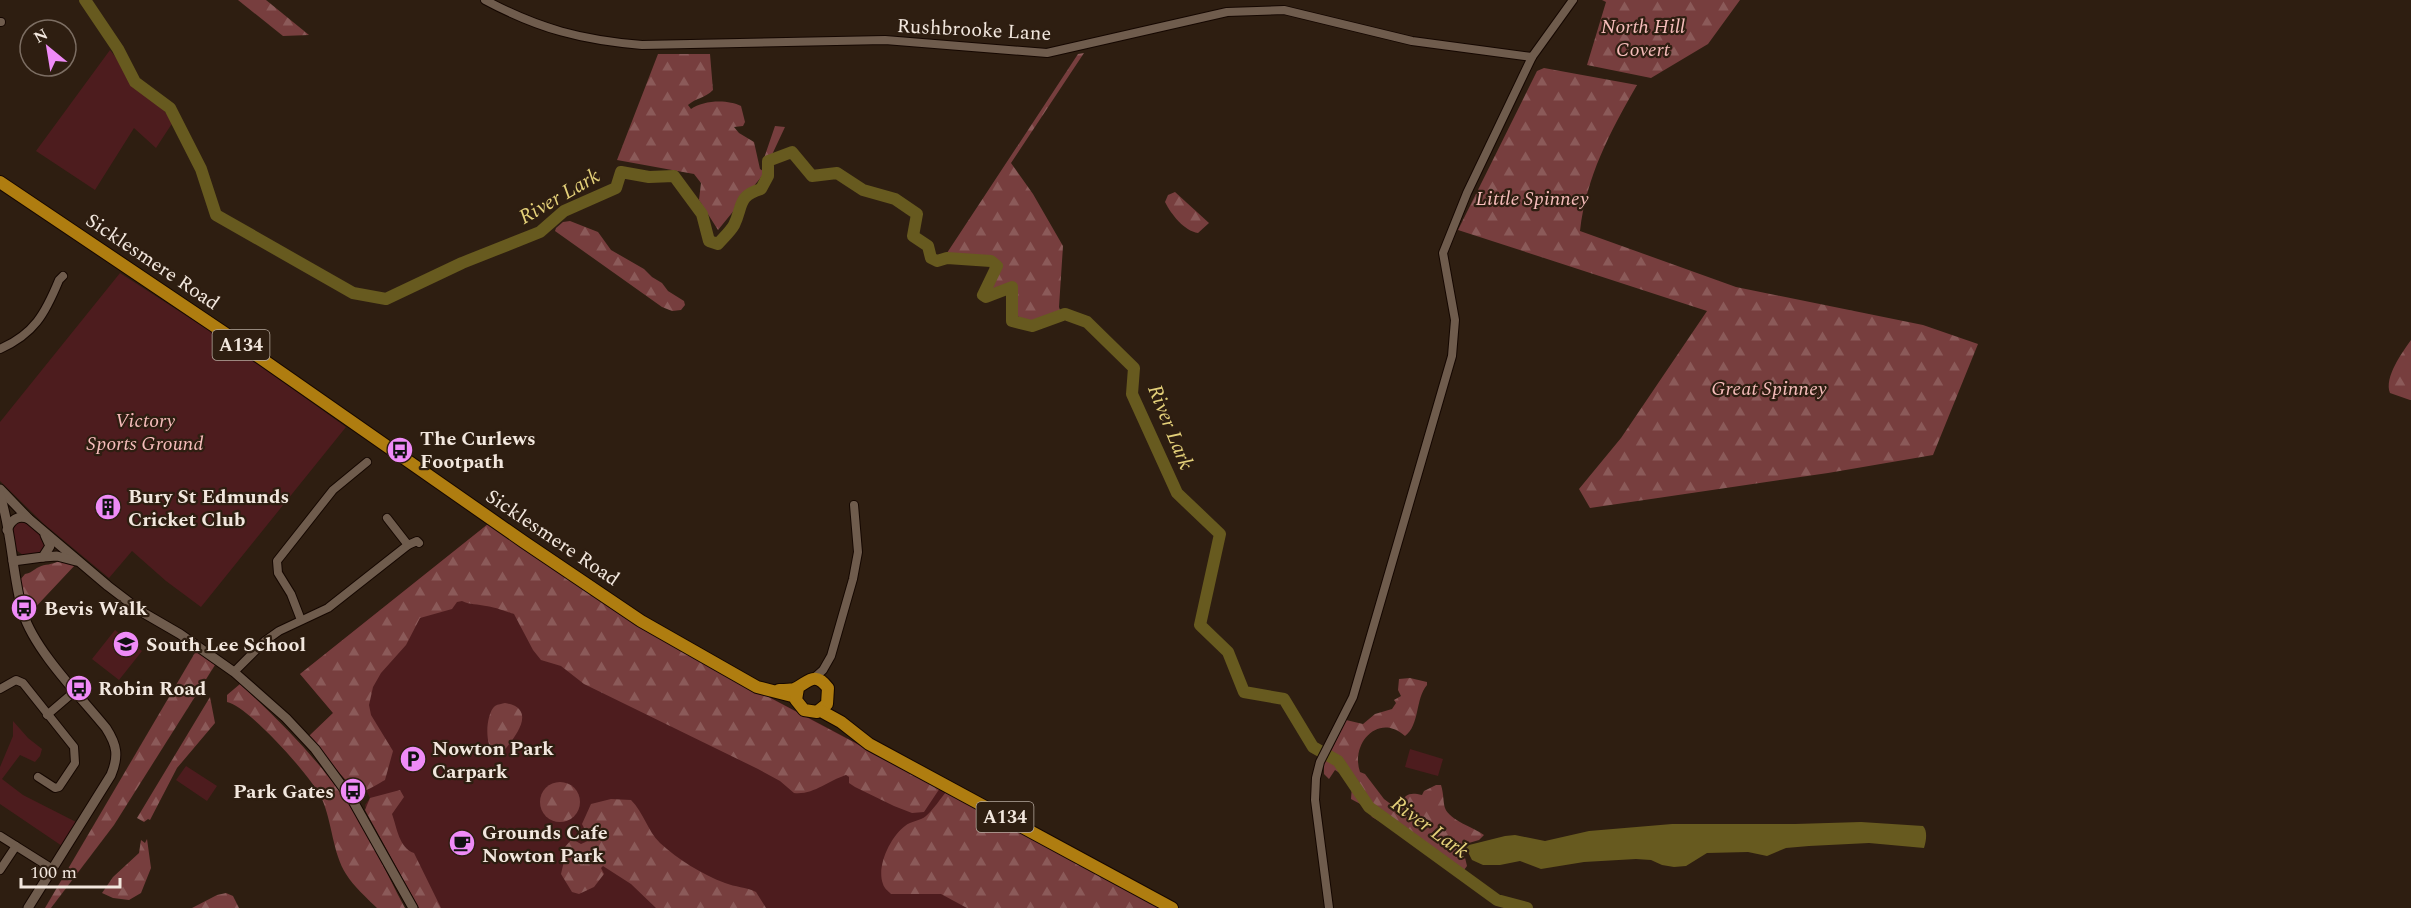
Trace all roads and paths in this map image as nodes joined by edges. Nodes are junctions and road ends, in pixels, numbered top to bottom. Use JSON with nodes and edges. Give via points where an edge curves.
{"nodes":[{"id":1,"x":485,"y":0,"type":"edge"},
{"id":2,"x":1573,"y":0,"type":"edge"},
{"id":3,"x":1532,"y":57,"type":"junction"},
{"id":4,"x":0,"y":182,"type":"edge"},
{"id":5,"x":63,"y":276,"type":"dead end"},
{"id":6,"x":0,"y":349,"type":"edge"},
{"id":7,"x":364,"y":463,"type":"dead end"},
{"id":8,"x":0,"y":489,"type":"edge"},
{"id":9,"x":0,"y":495,"type":"edge"},
{"id":10,"x":854,"y":505,"type":"dead end"},
{"id":11,"x":386,"y":518,"type":"dead end"},
{"id":12,"x":29,"y":519,"type":"junction"},
{"id":13,"x":3,"y":531,"type":"edge"},
{"id":14,"x":42,"y":531,"type":"junction"},
{"id":15,"x":418,"y":543,"type":"dead end"},
{"id":16,"x":408,"y":545,"type":"junction"},
{"id":17,"x":43,"y":557,"type":"junction"},
{"id":18,"x":13,"y":561,"type":"junction"},
{"id":19,"x":81,"y":564,"type":"junction"},
{"id":20,"x":301,"y":620,"type":"junction"},
{"id":21,"x":234,"y":672,"type":"junction"},
{"id":22,"x":820,"y":677,"type":"junction"},
{"id":23,"x":0,"y":689,"type":"edge"},
{"id":24,"x":75,"y":691,"type":"junction"},
{"id":25,"x":797,"y":692,"type":"junction"},
{"id":26,"x":824,"y":707,"type":"junction"},
{"id":27,"x":47,"y":714,"type":"junction"},
{"id":28,"x":38,"y":777,"type":"dead end"},
{"id":29,"x":0,"y":836,"type":"edge"},
{"id":30,"x":16,"y":846,"type":"junction"},
{"id":31,"x":51,"y":868,"type":"junction"},
{"id":32,"x":0,"y":870,"type":"edge"},
{"id":33,"x":28,"y":908,"type":"edge"},
{"id":34,"x":413,"y":908,"type":"edge"},
{"id":35,"x":1172,"y":908,"type":"edge"},
{"id":36,"x":1329,"y":908,"type":"edge"}],
"edges":[{"from":1,"to":3,"type":"street","name":"Rushbrooke Lane","via":[[520,19],[574,37],[642,45],[885,40],[1047,53],[1227,12],[1284,10],[1412,41]]},
{"from":2,"to":3,"type":"street"},
{"from":3,"to":36,"type":"street","via":[[1443,253],[1455,320],[1452,356],[1356,687],[1316,778],[1315,800]]},
{"from":4,"to":25,"type":"highway","name":"Sicklesmere Road","number":"A134","via":[[641,621],[757,687]]},
{"from":5,"to":6,"type":"street","via":[[30,332]]},
{"from":7,"to":20,"type":"street","via":[[333,490],[277,561],[278,573]]},
{"from":8,"to":12,"type":"street"},
{"from":9,"to":13,"type":"street"},
{"from":10,"to":22,"type":"street","via":[[858,552],[854,579],[831,656]]},
{"from":11,"to":16,"type":"street"},
{"from":12,"to":13,"type":"street","via":[[16,518]]},
{"from":12,"to":14,"type":"street"},
{"from":13,"to":18,"type":"street"},
{"from":14,"to":17,"type":"street","via":[[51,546]]},
{"from":14,"to":19,"type":"street"},
{"from":15,"to":16,"type":"street"},
{"from":16,"to":20,"type":"street","via":[[328,608]]},
{"from":17,"to":18,"type":"street"},
{"from":17,"to":19,"type":"street","via":[[66,557]]},
{"from":18,"to":24,"type":"street","via":[[29,628]]},
{"from":19,"to":21,"type":"street","via":[[142,612]]},
{"from":20,"to":21,"type":"street","via":[[265,641]]},
{"from":21,"to":34,"type":"street","via":[[272,705],[330,767]]},
{"from":22,"to":25,"type":"highway","via":[[805,681]]},
{"from":22,"to":26,"type":"highway","via":[[829,693]]},
{"from":23,"to":27,"type":"street","via":[[16,680],[23,683]]},
{"from":24,"to":27,"type":"street"},
{"from":24,"to":31,"type":"street","via":[[114,740],[116,764]]},
{"from":25,"to":26,"type":"highway","name":"Sicklesmere Road","number":"A134","via":[[798,704],[804,710],[812,713]]},
{"from":26,"to":35,"type":"highway","name":"Sicklesmere Road","number":"A134","via":[[869,744]]},
{"from":27,"to":28,"type":"street","via":[[74,747],[75,763],[59,787]]},
{"from":29,"to":30,"type":"street"},
{"from":30,"to":31,"type":"street"},
{"from":30,"to":32,"type":"street"},
{"from":31,"to":33,"type":"street"}]}
